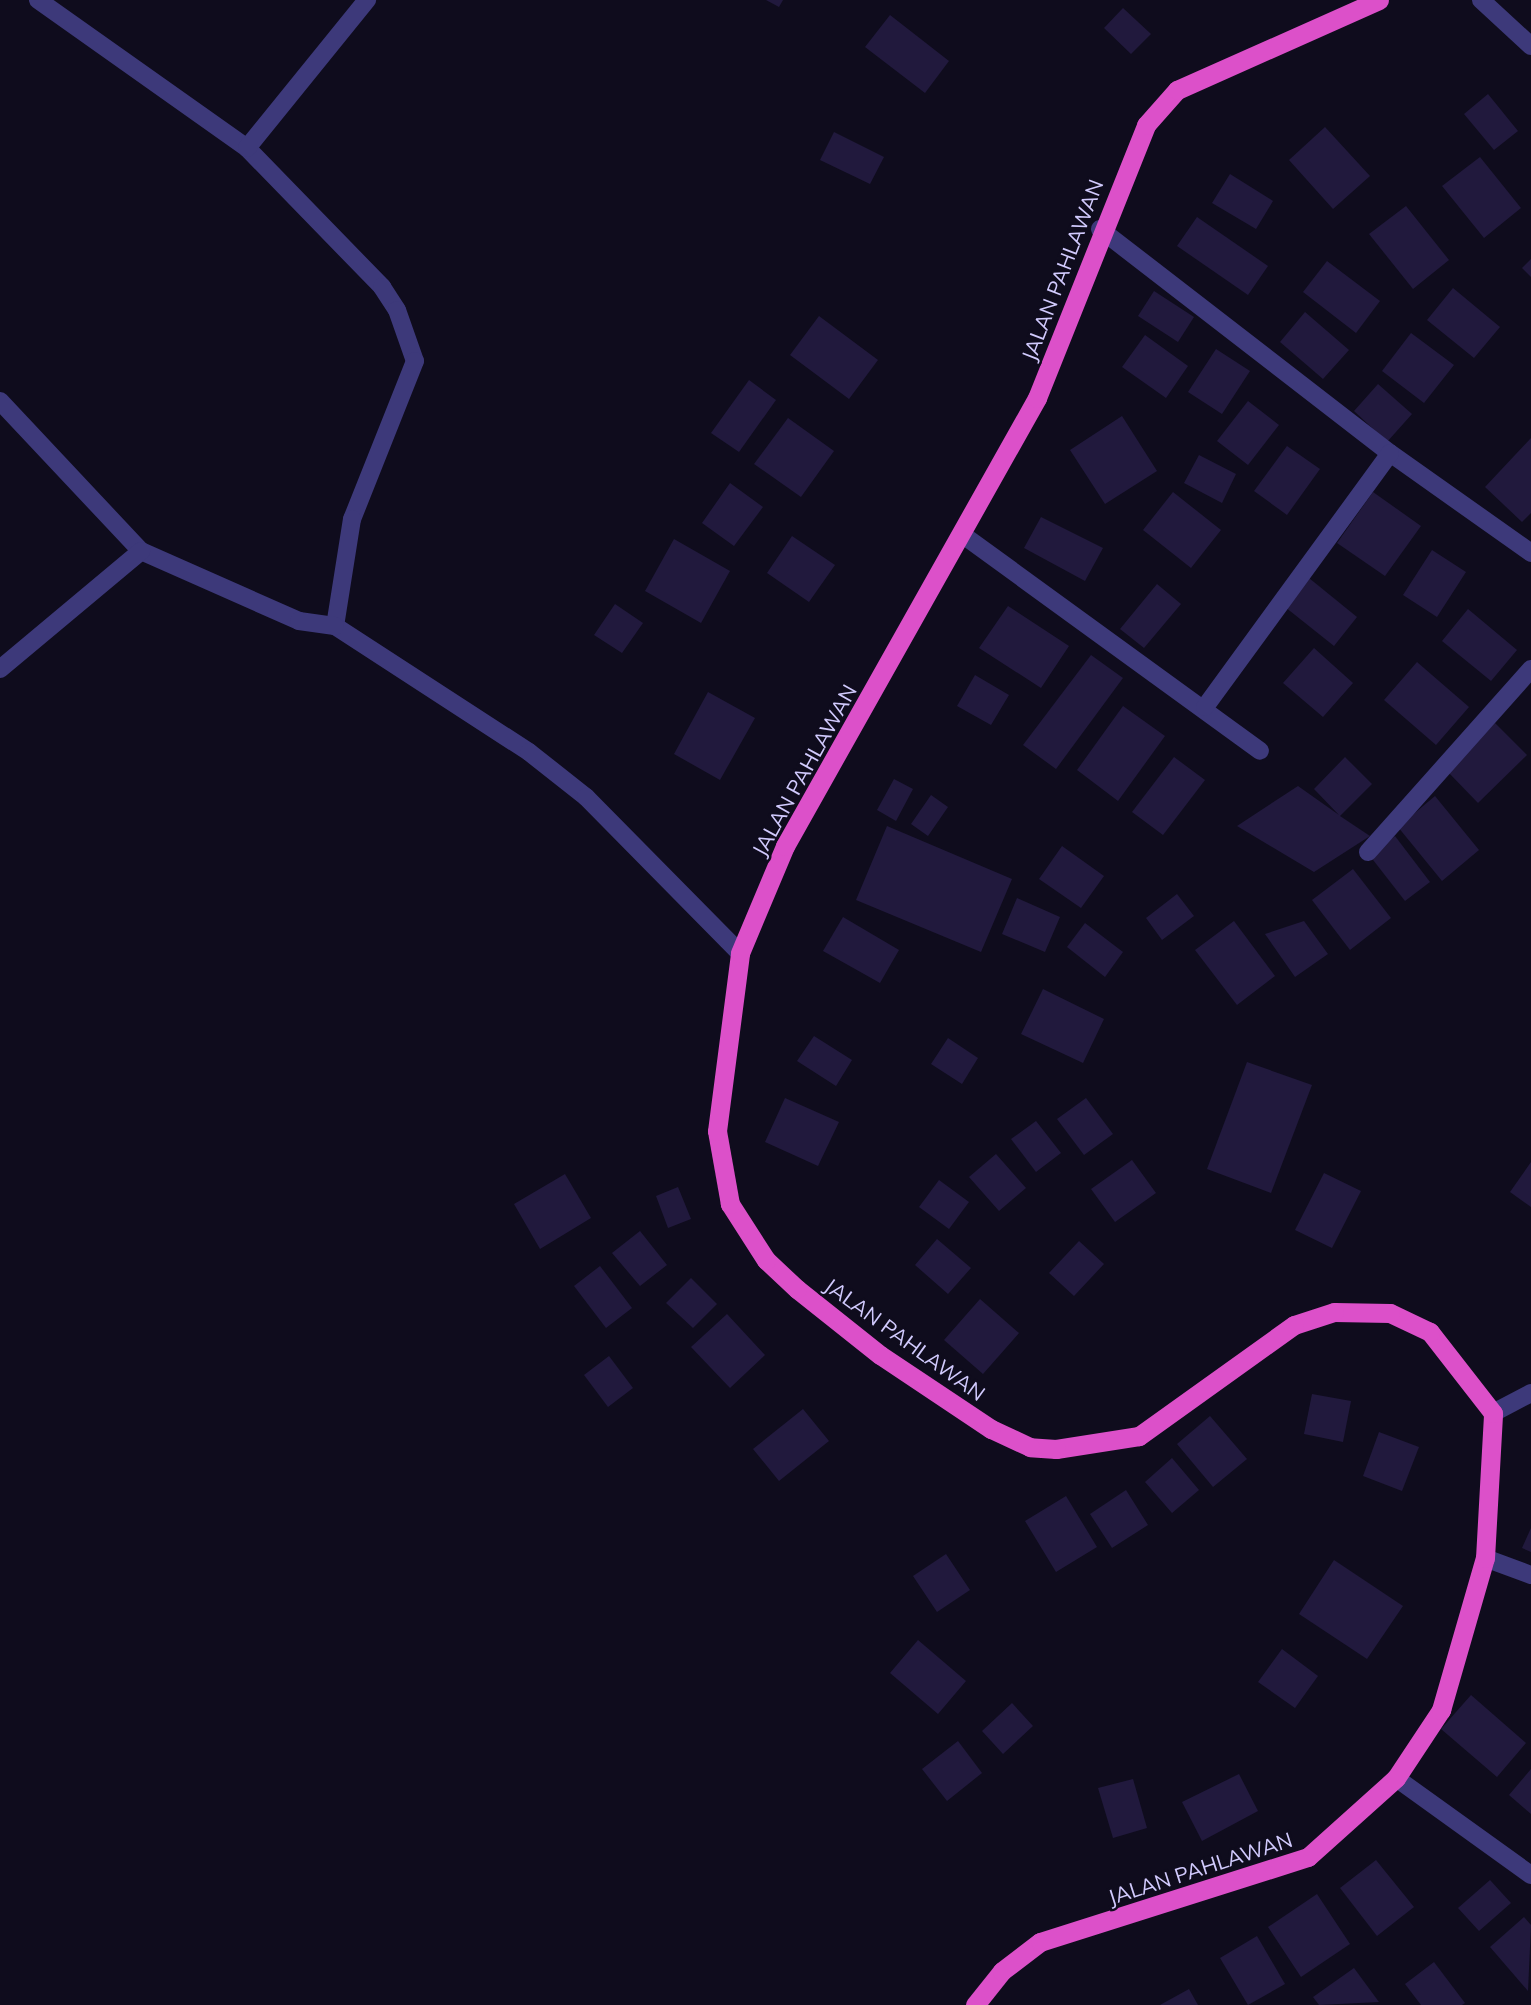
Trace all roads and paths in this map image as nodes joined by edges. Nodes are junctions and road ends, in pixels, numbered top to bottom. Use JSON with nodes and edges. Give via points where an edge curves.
{"nodes":[{"id":1,"x":38,"y":0,"type":"edge"},
{"id":2,"x":367,"y":0,"type":"edge"},
{"id":3,"x":1379,"y":0,"type":"edge"},
{"id":4,"x":1481,"y":0,"type":"edge"},
{"id":5,"x":1531,"y":46,"type":"edge"},
{"id":6,"x":247,"y":148,"type":"junction"},
{"id":7,"x":1100,"y":229,"type":"junction"},
{"id":8,"x":0,"y":401,"type":"edge"},
{"id":9,"x":1390,"y":453,"type":"junction"},
{"id":10,"x":963,"y":535,"type":"junction"},
{"id":11,"x":141,"y":551,"type":"junction"},
{"id":12,"x":1531,"y":553,"type":"edge"},
{"id":13,"x":335,"y":626,"type":"junction"},
{"id":14,"x":0,"y":669,"type":"edge"},
{"id":15,"x":1531,"y":669,"type":"edge"},
{"id":16,"x":1205,"y":707,"type":"junction"},
{"id":17,"x":1260,"y":751,"type":"dead end"},
{"id":18,"x":1368,"y":852,"type":"dead end"},
{"id":19,"x":740,"y":953,"type":"junction"},
{"id":20,"x":1531,"y":1394,"type":"edge"},
{"id":21,"x":1493,"y":1413,"type":"junction"},
{"id":22,"x":1485,"y":1558,"type":"junction"},
{"id":23,"x":1531,"y":1575,"type":"edge"},
{"id":24,"x":1396,"y":1778,"type":"junction"},
{"id":25,"x":1531,"y":1875,"type":"edge"},
{"id":26,"x":975,"y":2005,"type":"edge"}],
"edges":[{"from":1,"to":6,"type":"street"},
{"from":2,"to":6,"type":"street"},
{"from":3,"to":7,"type":"highway","name":"JALAN PAHLAWAN","via":[[1163,101],[1146,125]]},
{"from":4,"to":5,"type":"street"},
{"from":6,"to":13,"type":"street","via":[[382,286],[415,360],[352,519]]},
{"from":7,"to":9,"type":"street"},
{"from":7,"to":10,"type":"highway","name":"JALAN PAHLAWAN","via":[[1037,398]]},
{"from":8,"to":11,"type":"street"},
{"from":9,"to":12,"type":"street"},
{"from":9,"to":16,"type":"street"},
{"from":10,"to":16,"type":"street"},
{"from":10,"to":19,"type":"highway","name":"JALAN PAHLAWAN","via":[[785,846]]},
{"from":11,"to":13,"type":"street","via":[[299,621]]},
{"from":11,"to":14,"type":"street"},
{"from":13,"to":19,"type":"street","via":[[529,751],[586,797]]},
{"from":15,"to":18,"type":"street"},
{"from":16,"to":17,"type":"street"},
{"from":19,"to":21,"type":"highway","name":"JALAN PAHLAWAN","via":[[717,1131],[730,1203],[766,1260],[797,1289],[880,1355],[991,1429],[1030,1447],[1056,1448],[1139,1436],[1294,1325],[1334,1312],[1390,1313],[1430,1332]]},
{"from":20,"to":21,"type":"street"},
{"from":21,"to":22,"type":"highway","name":"JALAN PAHLAWAN"},
{"from":22,"to":23,"type":"street"},
{"from":22,"to":24,"type":"highway","name":"JALAN PAHLAWAN","via":[[1441,1710]]},
{"from":24,"to":25,"type":"street"},
{"from":24,"to":26,"type":"highway","name":"JALAN PAHLAWAN","via":[[1308,1857],[1040,1942],[1002,1971]]}]}
